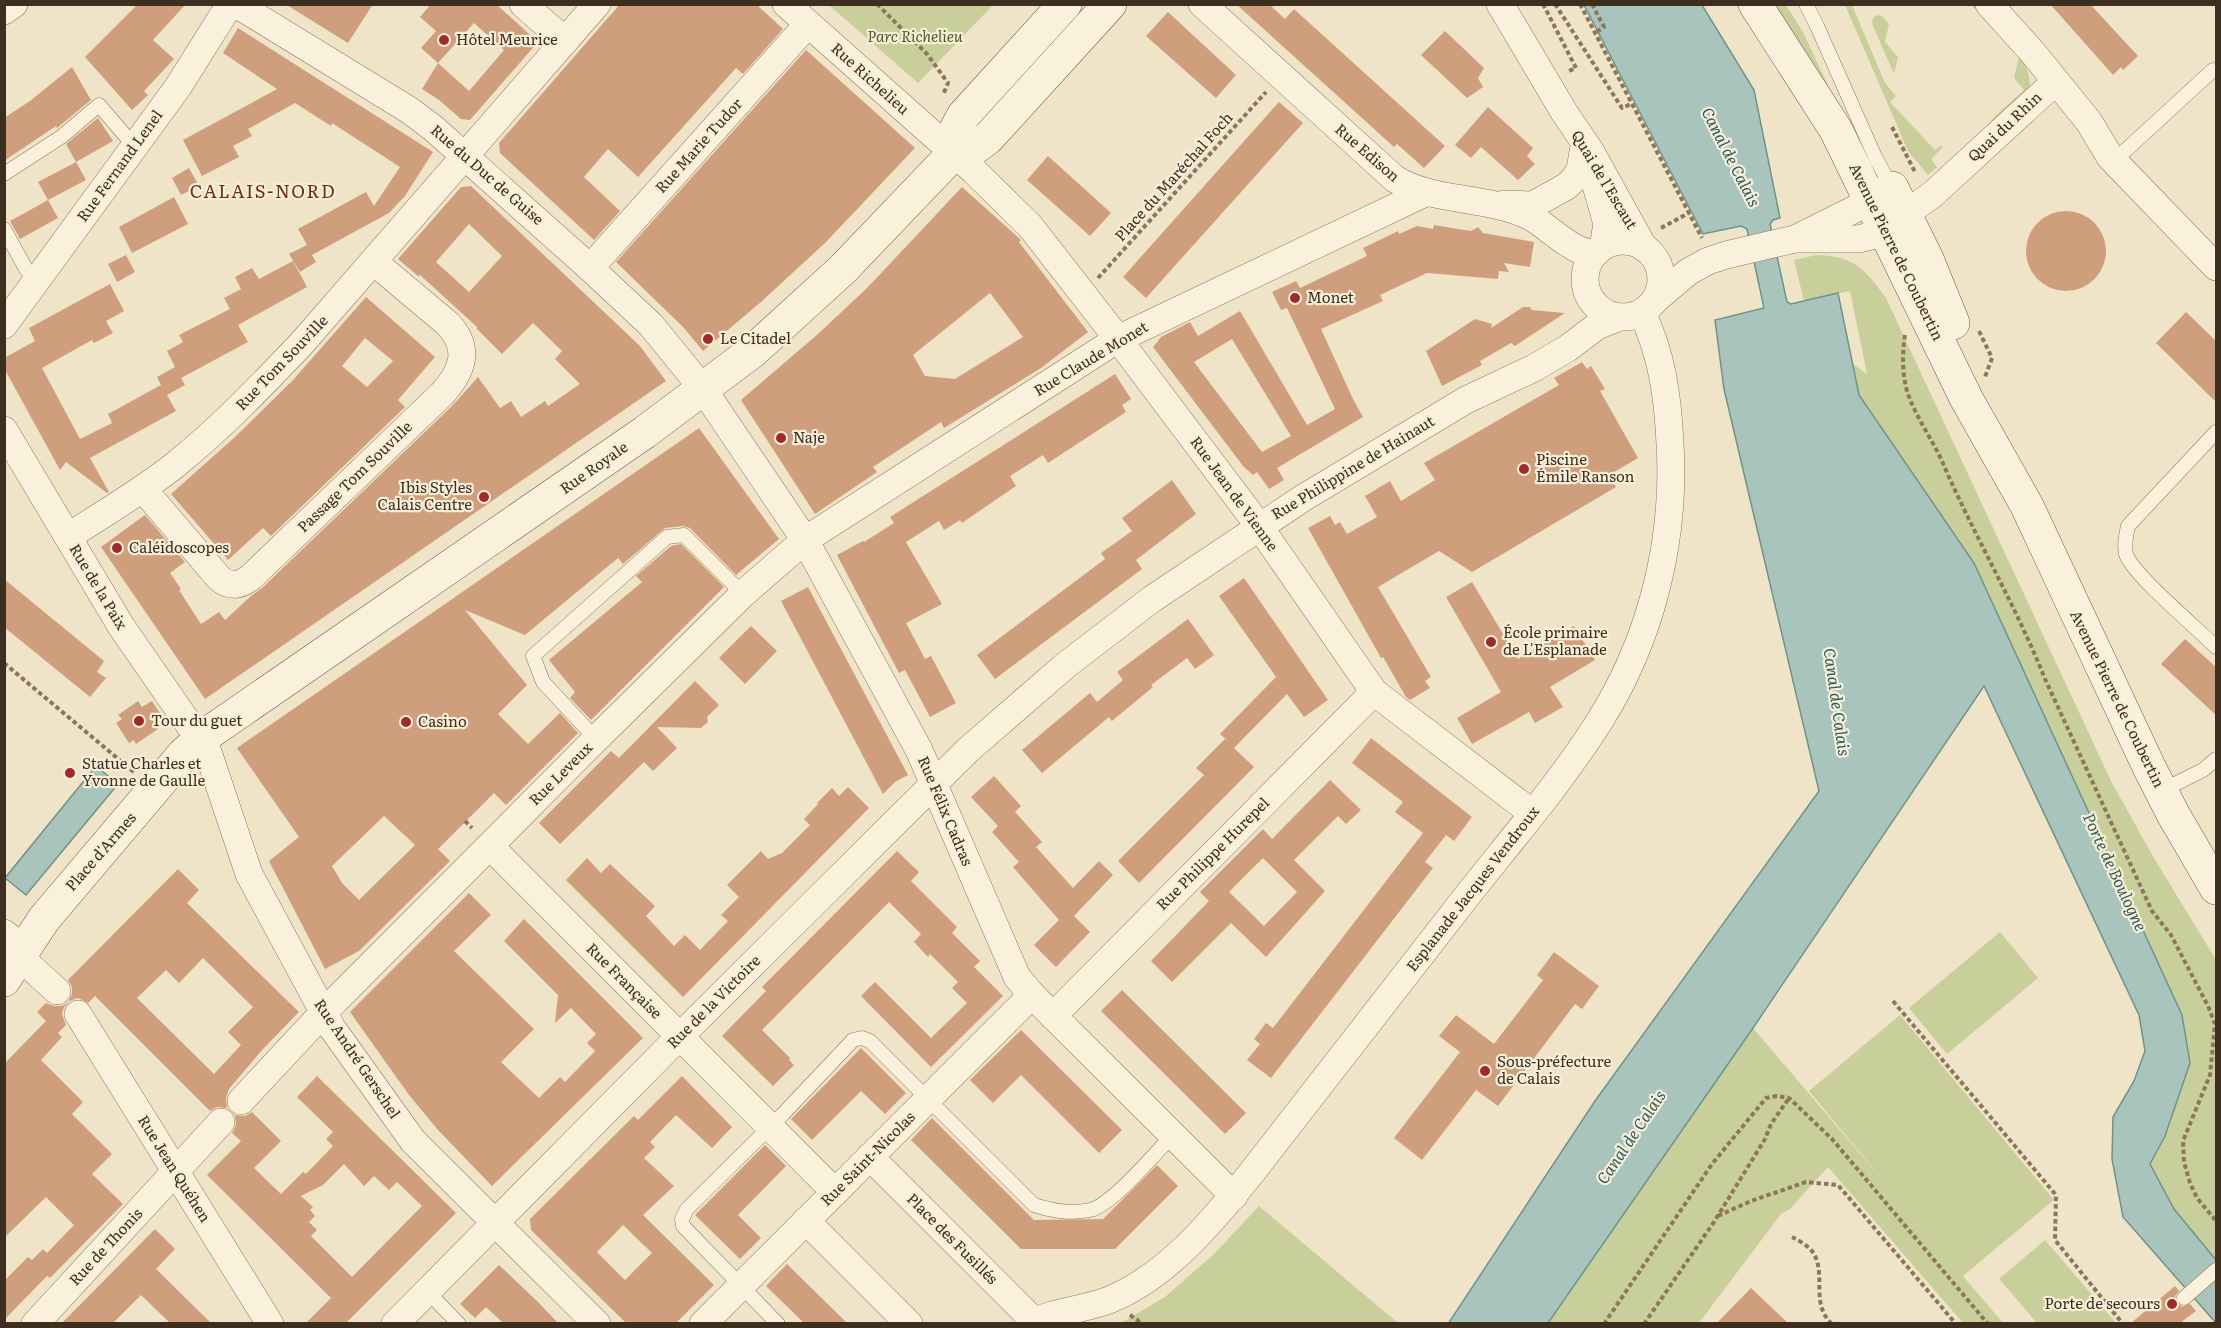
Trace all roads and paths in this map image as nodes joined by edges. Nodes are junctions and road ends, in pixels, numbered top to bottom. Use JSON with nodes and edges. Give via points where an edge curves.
{"nodes":[{"id":1,"x":14,"y":4,"type":"edge"},
{"id":2,"x":230,"y":4,"type":"edge"},
{"id":3,"x":236,"y":4,"type":"edge"},
{"id":4,"x":523,"y":4,"type":"edge"},
{"id":5,"x":597,"y":4,"type":"edge"},
{"id":6,"x":786,"y":4,"type":"edge"},
{"id":7,"x":877,"y":4,"type":"edge"},
{"id":8,"x":1065,"y":4,"type":"edge"},
{"id":9,"x":1110,"y":4,"type":"edge"},
{"id":10,"x":1202,"y":4,"type":"edge"},
{"id":11,"x":1500,"y":4,"type":"edge"},
{"id":12,"x":1543,"y":4,"type":"edge"},
{"id":13,"x":1555,"y":4,"type":"edge"},
{"id":14,"x":1580,"y":4,"type":"edge"},
{"id":15,"x":1592,"y":4,"type":"edge"},
{"id":16,"x":1755,"y":4,"type":"edge"},
{"id":17,"x":1806,"y":4,"type":"edge"},
{"id":18,"x":1989,"y":4,"type":"edge"},
{"id":19,"x":4,"y":11,"type":"edge"},
{"id":20,"x":808,"y":24,"type":"junction"},
{"id":21,"x":1595,"y":33,"type":"junction"},
{"id":22,"x":565,"y":41,"type":"junction"},
{"id":23,"x":2213,"y":70,"type":"dead end"},
{"id":24,"x":1569,"y":71,"type":"dead end"},
{"id":25,"x":1281,"y":76,"type":"junction"},
{"id":26,"x":2055,"y":82,"type":"junction"},
{"id":27,"x":942,"y":97,"type":"dead end"},
{"id":28,"x":1631,"y":104,"type":"junction"},
{"id":29,"x":1564,"y":112,"type":"junction"},
{"id":30,"x":1892,"y":127,"type":"dead end"},
{"id":31,"x":135,"y":147,"type":"junction"},
{"id":32,"x":1583,"y":152,"type":"junction"},
{"id":33,"x":953,"y":154,"type":"junction"},
{"id":34,"x":466,"y":156,"type":"junction"},
{"id":35,"x":1876,"y":159,"type":"junction"},
{"id":36,"x":2114,"y":161,"type":"junction"},
{"id":37,"x":4,"y":174,"type":"edge"},
{"id":38,"x":1427,"y":192,"type":"junction"},
{"id":39,"x":1894,"y":201,"type":"junction"},
{"id":40,"x":1490,"y":203,"type":"junction"},
{"id":41,"x":1689,"y":213,"type":"junction"},
{"id":42,"x":1665,"y":226,"type":"dead end"},
{"id":43,"x":4,"y":228,"type":"edge"},
{"id":44,"x":1702,"y":238,"type":"dead end"},
{"id":45,"x":1600,"y":250,"type":"junction"},
{"id":46,"x":1648,"y":251,"type":"junction"},
{"id":47,"x":1726,"y":255,"type":"junction"},
{"id":48,"x":374,"y":262,"type":"junction"},
{"id":49,"x":590,"y":267,"type":"junction"},
{"id":50,"x":2217,"y":267,"type":"edge"},
{"id":51,"x":36,"y":280,"type":"junction"},
{"id":52,"x":1084,"y":294,"type":"junction"},
{"id":53,"x":1639,"y":310,"type":"junction"},
{"id":54,"x":4,"y":325,"type":"edge"},
{"id":55,"x":1908,"y":329,"type":"dead end"},
{"id":56,"x":1118,"y":339,"type":"junction"},
{"id":57,"x":703,"y":388,"type":"junction"},
{"id":58,"x":4,"y":430,"type":"edge"},
{"id":59,"x":2217,"y":432,"type":"edge"},
{"id":60,"x":143,"y":489,"type":"junction"},
{"id":61,"x":1259,"y":526,"type":"junction"},
{"id":62,"x":68,"y":537,"type":"junction"},
{"id":63,"x":805,"y":540,"type":"junction"},
{"id":64,"x":743,"y":594,"type":"junction"},
{"id":65,"x":2217,"y":647,"type":"edge"},
{"id":66,"x":4,"y":663,"type":"edge"},
{"id":67,"x":1374,"y":692,"type":"junction"},
{"id":68,"x":200,"y":739,"type":"junction"},
{"id":69,"x":596,"y":740,"type":"junction"},
{"id":70,"x":2217,"y":759,"type":"edge"},
{"id":71,"x":137,"y":775,"type":"dead end"},
{"id":72,"x":935,"y":783,"type":"junction"},
{"id":73,"x":2161,"y":791,"type":"junction"},
{"id":74,"x":1532,"y":813,"type":"junction"},
{"id":75,"x":490,"y":846,"type":"junction"},
{"id":76,"x":2217,"y":888,"type":"edge"},
{"id":77,"x":13,"y":955,"type":"edge"},
{"id":78,"x":57,"y":991,"type":"dead end"},
{"id":79,"x":1032,"y":995,"type":"junction"},
{"id":80,"x":1893,"y":1001,"type":"dead end"},
{"id":81,"x":323,"y":1013,"type":"junction"},
{"id":82,"x":78,"y":1014,"type":"dead end"},
{"id":83,"x":1053,"y":1016,"type":"junction"},
{"id":84,"x":2216,"y":1025,"type":"edge"},
{"id":85,"x":680,"y":1036,"type":"junction"},
{"id":86,"x":1789,"y":1098,"type":"junction"},
{"id":87,"x":928,"y":1099,"type":"junction"},
{"id":88,"x":241,"y":1101,"type":"dead end"},
{"id":89,"x":221,"y":1122,"type":"dead end"},
{"id":90,"x":770,"y":1127,"type":"junction"},
{"id":91,"x":1173,"y":1135,"type":"junction"},
{"id":92,"x":870,"y":1157,"type":"junction"},
{"id":93,"x":176,"y":1171,"type":"junction"},
{"id":94,"x":835,"y":1192,"type":"junction"},
{"id":95,"x":1234,"y":1196,"type":"junction"},
{"id":96,"x":1718,"y":1216,"type":"junction"},
{"id":97,"x":806,"y":1221,"type":"junction"},
{"id":98,"x":2217,"y":1221,"type":"edge"},
{"id":99,"x":494,"y":1222,"type":"junction"},
{"id":100,"x":1792,"y":1237,"type":"dead end"},
{"id":101,"x":2217,"y":1270,"type":"edge"},
{"id":102,"x":742,"y":1284,"type":"junction"},
{"id":103,"x":427,"y":1291,"type":"junction"},
{"id":104,"x":2184,"y":1298,"type":"dead end"},
{"id":105,"x":1032,"y":1322,"type":"edge"},
{"id":106,"x":35,"y":1323,"type":"edge"},
{"id":107,"x":270,"y":1323,"type":"edge"},
{"id":108,"x":395,"y":1323,"type":"edge"},
{"id":109,"x":459,"y":1323,"type":"edge"},
{"id":110,"x":597,"y":1323,"type":"edge"},
{"id":111,"x":703,"y":1323,"type":"edge"},
{"id":112,"x":778,"y":1323,"type":"edge"},
{"id":113,"x":909,"y":1323,"type":"edge"},
{"id":114,"x":1604,"y":1323,"type":"edge"},
{"id":115,"x":1644,"y":1323,"type":"edge"},
{"id":116,"x":1832,"y":1323,"type":"edge"},
{"id":117,"x":1956,"y":1323,"type":"edge"},
{"id":118,"x":1988,"y":1323,"type":"edge"},
{"id":119,"x":2123,"y":1323,"type":"edge"}],
"edges":[{"from":1,"to":19,"type":"street"},
{"from":2,"to":31,"type":"street","name":"Rue Fernand Lenel"},
{"from":3,"to":34,"type":"street","name":"Rue du Duc de Guise","via":[[409,110]]},
{"from":4,"to":22,"type":"street"},
{"from":5,"to":22,"type":"street","name":"Rue Tom Souville"},
{"from":6,"to":20,"type":"street","name":"Rue Richelieu"},
{"from":7,"to":27,"type":"path","via":[[927,54],[948,83]]},
{"from":8,"to":33,"type":"street","via":[[963,116],[956,129]]},
{"from":9,"to":33,"type":"street","via":[[988,138]]},
{"from":10,"to":25,"type":"street","name":"Rue Edison"},
{"from":11,"to":29,"type":"street","name":"Quai de l'Escaut"},
{"from":12,"to":24,"type":"path","via":[[1576,68]]},
{"from":13,"to":28,"type":"path","via":[[1622,108]]},
{"from":14,"to":21,"type":"path"},
{"from":15,"to":21,"type":"path","via":[[1604,27]]},
{"from":16,"to":39,"type":"street","name":"Avenue Pierre de Coubertin","via":[[1831,120]]},
{"from":17,"to":35,"type":"lane"},
{"from":18,"to":26,"type":"street","name":"Quai du Rhin"},
{"from":20,"to":33,"type":"street","name":"Rue Richelieu"},
{"from":20,"to":49,"type":"street","name":"Rue Marie Tudor"},
{"from":21,"to":28,"type":"path"},
{"from":22,"to":34,"type":"street","name":"Rue Tom Souville"},
{"from":23,"to":36,"type":"lane"},
{"from":25,"to":38,"type":"street","name":"Rue Edison","via":[[1395,179]]},
{"from":25,"to":52,"type":"path","name":"Place du Maréchal Foch"},
{"from":26,"to":36,"type":"street","via":[[2089,122]]},
{"from":26,"to":39,"type":"street","name":"Quai du Rhin","via":[[1933,194]]},
{"from":28,"to":41,"type":"path"},
{"from":29,"to":32,"type":"street","name":"Quai de l'Escaut"},
{"from":29,"to":46,"type":"street","name":"Quai de l'Escaut"},
{"from":30,"to":39,"type":"path"},
{"from":31,"to":37,"type":"lane","via":[[99,105],[61,137]]},
{"from":31,"to":51,"type":"street","name":"Rue Fernand Lenel"},
{"from":32,"to":40,"type":"street","via":[[1580,170],[1571,183],[1540,202]]},
{"from":32,"to":45,"type":"street","name":"Quai de l'Escaut","via":[[1606,218]]},
{"from":33,"to":52,"type":"street","name":"Rue Jean de Vienne","via":[[1030,226]]},
{"from":33,"to":57,"type":"street","name":"Rue Royale","via":[[829,282],[753,351]]},
{"from":34,"to":48,"type":"street","name":"Rue Tom Souville"},
{"from":34,"to":49,"type":"street","name":"Rue du Duc de Guise"},
{"from":35,"to":39,"type":"lane"},
{"from":35,"to":39,"type":"lane","via":[[1876,175]]},
{"from":36,"to":50,"type":"street"},
{"from":38,"to":40,"type":"street","name":"Rue Edison"},
{"from":38,"to":56,"type":"street","name":"Rue Claude Monet"},
{"from":39,"to":47,"type":"street","name":"Quai du Rhin","via":[[1795,239]]},
{"from":39,"to":73,"type":"street","name":"Avenue Pierre de Coubertin","via":[[1927,259],[2027,506]]},
{"from":40,"to":45,"type":"street","name":"Rue Edison","via":[[1530,217],[1581,251]]},
{"from":41,"to":42,"type":"path"},
{"from":41,"to":44,"type":"path"},
{"from":43,"to":51,"type":"lane"},
{"from":45,"to":46,"type":"street","via":[[1611,243],[1626,242]]},
{"from":45,"to":53,"type":"street","via":[[1586,269],[1586,290],[1593,304],[1610,315]]},
{"from":46,"to":47,"type":"street","via":[[1684,257]]},
{"from":46,"to":53,"type":"street","via":[[1659,267],[1660,286]]},
{"from":47,"to":53,"type":"street","name":"Rue Philippine de Hainaut","via":[[1695,267]]},
{"from":48,"to":60,"type":"street","name":"Rue Tom Souville","via":[[240,407]]},
{"from":48,"to":60,"type":"street","name":"Passage Tom Souville","via":[[457,333],[463,355],[453,381],[442,394],[251,577],[239,584],[222,581]]},
{"from":49,"to":57,"type":"street","name":"Rue du Duc de Guise","via":[[651,325]]},
{"from":51,"to":54,"type":"street","name":"Rue Fernand Lenel"},
{"from":52,"to":56,"type":"street","name":"Rue Jean de Vienne"},
{"from":53,"to":61,"type":"street","name":"Rue Philippine de Hainaut","via":[[1597,326],[1534,368],[1466,400]]},
{"from":53,"to":74,"type":"street","name":"Esplanade Jacques Vendroux","via":[[1659,356],[1670,444],[1671,502],[1656,588],[1636,650],[1600,720]]},
{"from":55,"to":84,"type":"path","via":[[1903,357],[1908,394],[2030,640],[2152,910],[2171,935]]},
{"from":56,"to":61,"type":"street","name":"Rue Jean de Vienne"},
{"from":56,"to":63,"type":"street","name":"Rue Claude Monet"},
{"from":57,"to":63,"type":"street","name":"Rue Félix Cadras"},
{"from":57,"to":68,"type":"street","name":"Rue Royale","via":[[626,446]]},
{"from":58,"to":62,"type":"street","name":"Rue de la Paix"},
{"from":59,"to":65,"type":"lane","via":[[2128,526],[2124,540],[2136,571]]},
{"from":60,"to":62,"type":"street","name":"Rue Tom Souville"},
{"from":61,"to":67,"type":"street","name":"Rue Jean de Vienne"},
{"from":61,"to":72,"type":"street","name":"Rue Philippine de Hainaut","via":[[1091,645],[996,724]]},
{"from":62,"to":68,"type":"street","name":"Rue de la Paix","via":[[127,634]]},
{"from":63,"to":64,"type":"street","name":"Rue Leveux"},
{"from":63,"to":72,"type":"street","name":"Rue Félix Cadras"},
{"from":64,"to":69,"type":"street","name":"Rue Leveux"},
{"from":64,"to":69,"type":"lane","via":[[684,535],[667,537],[533,656],[543,682]]},
{"from":66,"to":71,"type":"path"},
{"from":67,"to":74,"type":"street","name":"Rue Jean de Vienne"},
{"from":67,"to":83,"type":"street","name":"Rue Philippe Hurepel"},
{"from":68,"to":77,"type":"street","name":"Place d'Armes"},
{"from":68,"to":81,"type":"street","name":"Rue André Gerschel","via":[[212,763],[249,874]]},
{"from":69,"to":75,"type":"street","name":"Rue Leveux"},
{"from":70,"to":73,"type":"lane"},
{"from":72,"to":79,"type":"street","name":"Rue Félix Cadras","via":[[1012,967]]},
{"from":72,"to":85,"type":"street","name":"Rue de la Victoire"},
{"from":73,"to":76,"type":"street","name":"Avenue Pierre de Coubertin"},
{"from":74,"to":95,"type":"street","name":"Esplanade Jacques Vendroux"},
{"from":75,"to":81,"type":"street","name":"Rue Leveux"},
{"from":75,"to":85,"type":"street","name":"Rue Française"},
{"from":77,"to":78,"type":"street"},
{"from":79,"to":83,"type":"street","name":"Rue Félix Cadras"},
{"from":79,"to":87,"type":"street","name":"Rue Saint-Nicolas"},
{"from":80,"to":119,"type":"path","via":[[2056,1195],[2055,1240]]},
{"from":81,"to":88,"type":"street","name":"Rue Leveux"},
{"from":81,"to":99,"type":"street","name":"Rue André Gerschel","via":[[413,1141]]},
{"from":82,"to":93,"type":"street","name":"Rue Jean Quéhen"},
{"from":83,"to":91,"type":"street","name":"Rue Félix Cadras"},
{"from":84,"to":98,"type":"path","via":[[2210,1075],[2183,1142],[2190,1183]]},
{"from":85,"to":90,"type":"street","name":"Rue Française"},
{"from":85,"to":99,"type":"street","name":"Rue de la Victoire"},
{"from":86,"to":96,"type":"path"},
{"from":86,"to":114,"type":"path","via":[[1766,1098],[1748,1119]]},
{"from":86,"to":118,"type":"path","via":[[1832,1139]]},
{"from":87,"to":90,"type":"lane","via":[[870,1041],[862,1038],[853,1040]]},
{"from":87,"to":91,"type":"lane","via":[[1034,1205],[1057,1212],[1091,1210],[1107,1202]]},
{"from":87,"to":92,"type":"street","name":"Rue Saint-Nicolas"},
{"from":89,"to":93,"type":"street","name":"Rue de Thonis"},
{"from":90,"to":94,"type":"street","name":"Rue Française"},
{"from":90,"to":102,"type":"lane","via":[[687,1209],[682,1219],[683,1226]]},
{"from":91,"to":95,"type":"street","name":"Rue Félix Cadras"},
{"from":92,"to":94,"type":"street","name":"Rue Saint-Nicolas"},
{"from":92,"to":105,"type":"street","name":"Place des Fusillés"},
{"from":93,"to":106,"type":"street","name":"Rue de Thonis"},
{"from":93,"to":107,"type":"street","name":"Rue Jean Quéhen"},
{"from":94,"to":97,"type":"street","name":"Rue Saint-Nicolas"},
{"from":95,"to":105,"type":"street","name":"Esplanade Jacques Vendroux","via":[[1183,1249],[1147,1279],[1111,1299]]},
{"from":96,"to":115,"type":"path"},
{"from":96,"to":117,"type":"path","via":[[1806,1182],[1838,1185]]},
{"from":97,"to":102,"type":"street","name":"Rue Saint-Nicolas"},
{"from":97,"to":113,"type":"street"},
{"from":99,"to":103,"type":"street","name":"Rue de la Victoire"},
{"from":99,"to":110,"type":"street","name":"Rue André Gerschel"},
{"from":100,"to":116,"type":"path","via":[[1812,1251],[1818,1267],[1823,1315]]},
{"from":101,"to":104,"type":"lane"},
{"from":102,"to":111,"type":"street","name":"Rue Saint-Nicolas"},
{"from":102,"to":112,"type":"lane"},
{"from":103,"to":108,"type":"street","name":"Rue de la Victoire"},
{"from":103,"to":109,"type":"lane"}]}
